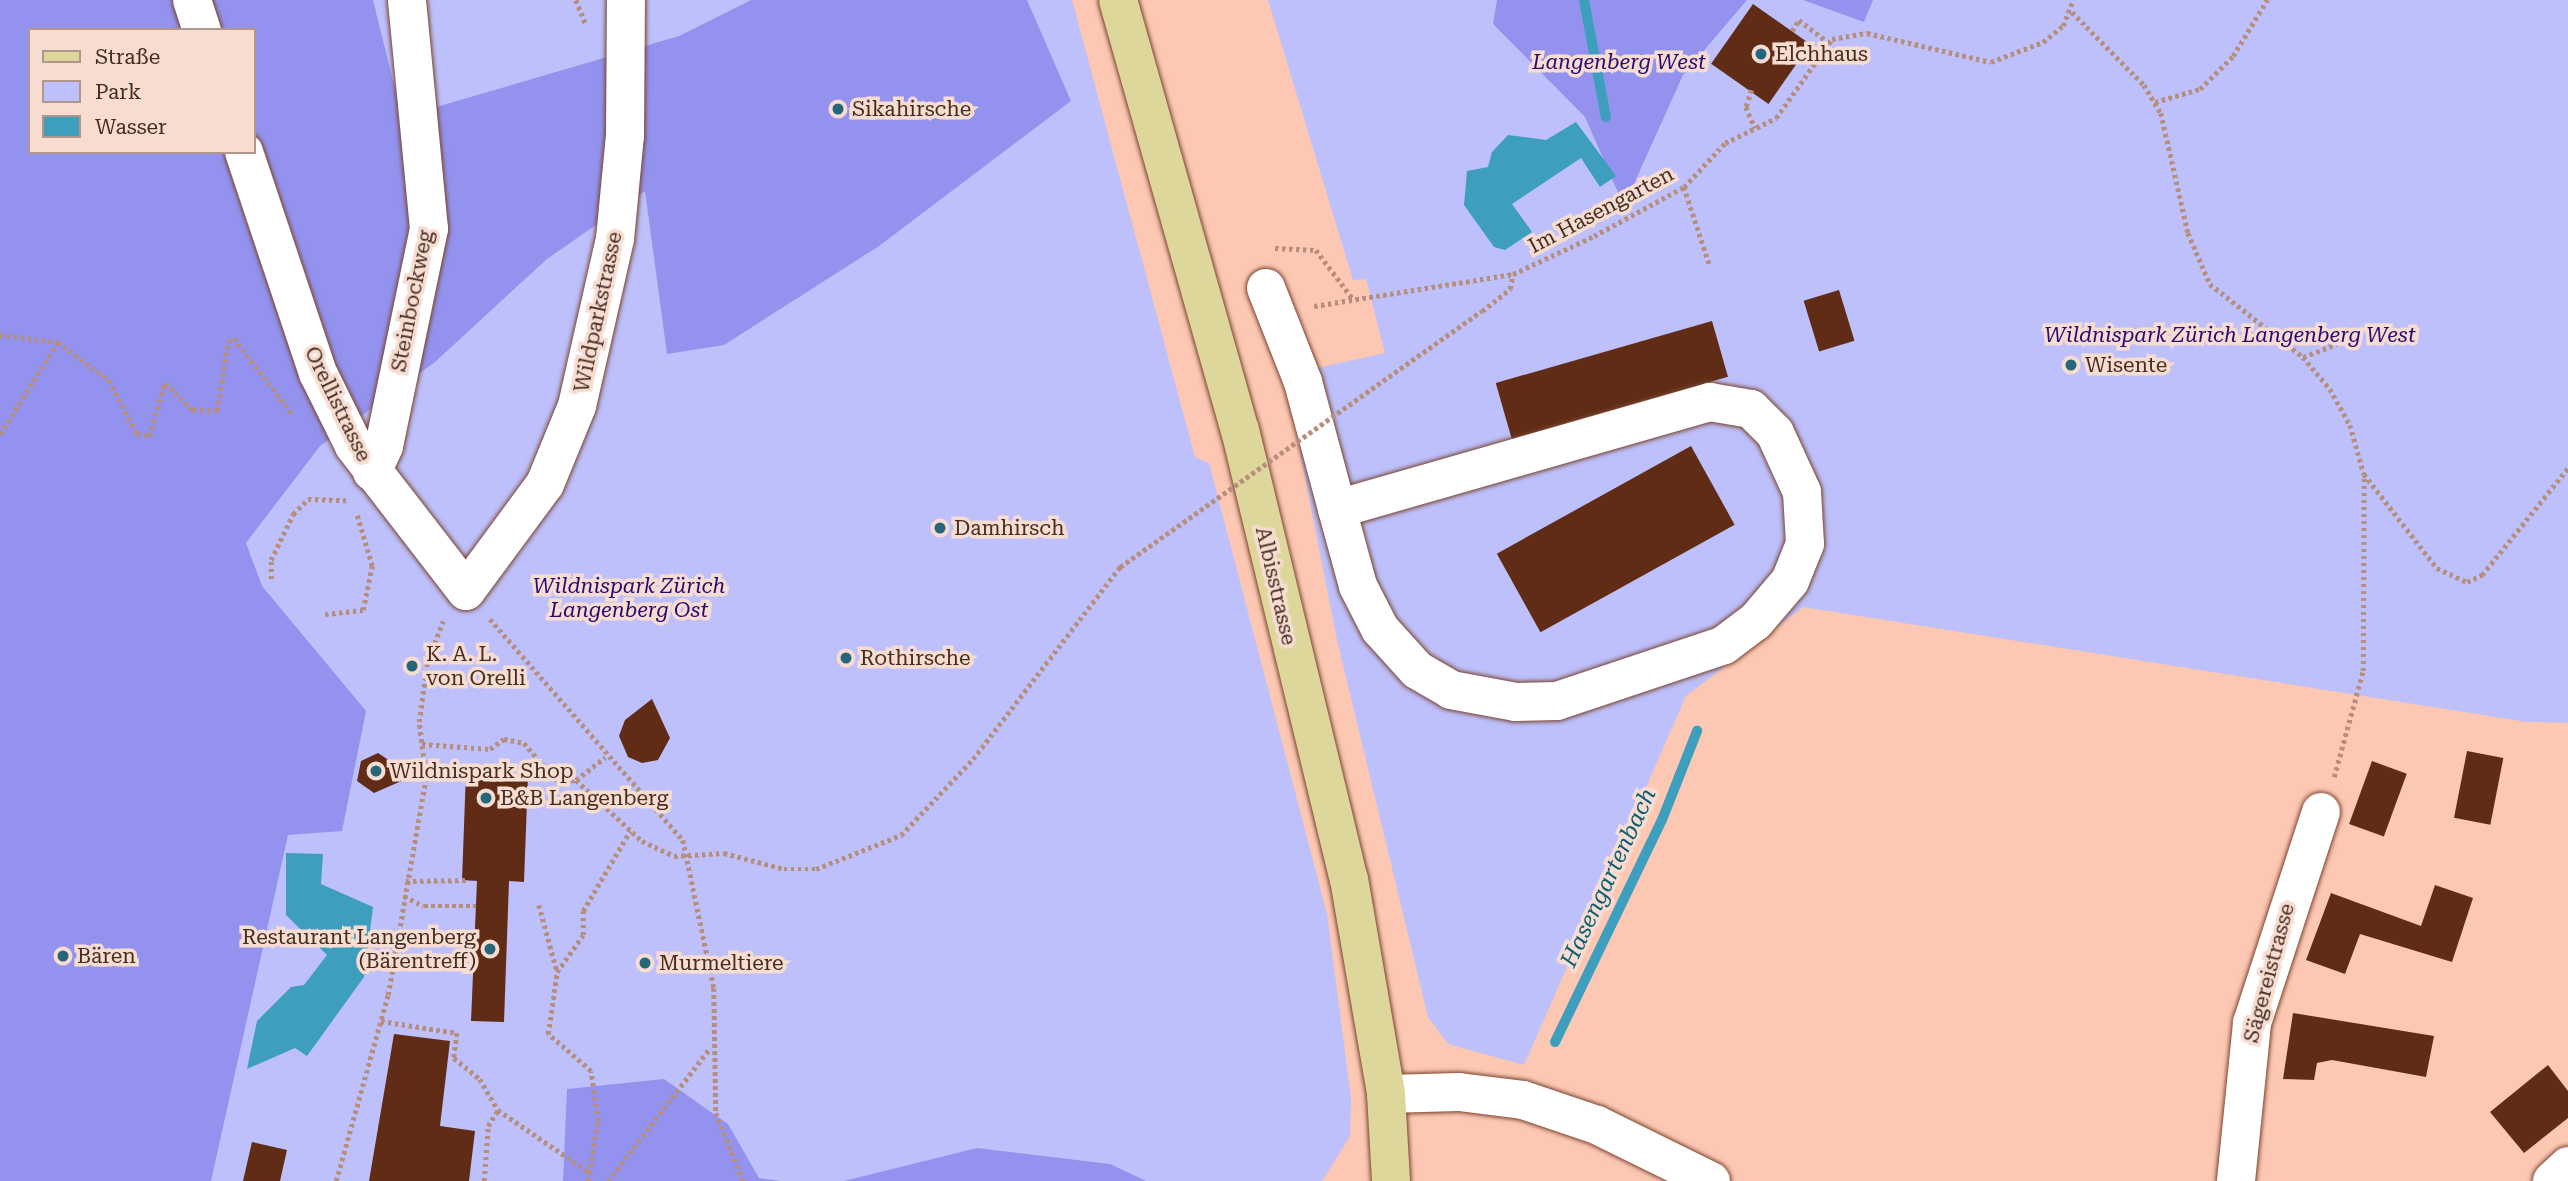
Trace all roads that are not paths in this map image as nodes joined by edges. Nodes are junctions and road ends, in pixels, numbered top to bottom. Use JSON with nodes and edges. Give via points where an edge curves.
{"nodes":[{"id":1,"x":192,"y":0,"type":"edge"},
{"id":2,"x":407,"y":0,"type":"edge"},
{"id":3,"x":626,"y":0,"type":"edge"},
{"id":4,"x":1118,"y":0,"type":"edge"},
{"id":5,"x":201,"y":28,"type":"edge"},
{"id":6,"x":245,"y":154,"type":"edge"},
{"id":7,"x":1266,"y":288,"type":"road end"},
{"id":8,"x":372,"y":472,"type":"junction"},
{"id":9,"x":1337,"y":509,"type":"junction"},
{"id":10,"x":466,"y":591,"type":"joint"},
{"id":11,"x":2321,"y":812,"type":"road end"},
{"id":12,"x":1386,"y":1094,"type":"junction"},
{"id":13,"x":2568,"y":1166,"type":"edge"},
{"id":14,"x":1665,"y":1169,"type":"edge"},
{"id":15,"x":1391,"y":1181,"type":"edge"},
{"id":16,"x":1711,"y":1181,"type":"edge"},
{"id":17,"x":2236,"y":1181,"type":"edge"},
{"id":18,"x":2552,"y":1181,"type":"edge"}],
"edges":[{"from":1,"to":5,"type":"street"},
{"from":2,"to":8,"type":"street","name":"Steinbockweg","via":[[429,229],[384,446]]},
{"from":3,"to":10,"type":"street","name":"Wildparkstrasse","via":[[625,136],[615,239],[578,406],[545,484]]},
{"from":4,"to":12,"type":"main road","name":"Albisstrasse","via":[[1240,430],[1349,879]]},
{"from":6,"to":8,"type":"street","name":"Orellistrasse","via":[[318,373]]},
{"from":7,"to":9,"type":"street","via":[[1289,339]]},
{"from":8,"to":10,"type":"street","name":"Orellistrasse"},
{"from":9,"to":9,"type":"street","via":[[1358,586],[1380,629],[1417,670],[1451,690],[1516,702],[1557,701],[1724,645],[1755,622],[1790,581],[1805,544],[1802,492],[1775,433],[1751,409],[1710,402]]},
{"from":11,"to":17,"type":"street","name":"Sägereistrasse","via":[[2252,1023]]},
{"from":12,"to":14,"type":"street","via":[[1459,1092],[1523,1100]]},
{"from":12,"to":15,"type":"main road","name":"Albisstrasse"},
{"from":13,"to":18,"type":"street"},
{"from":14,"to":16,"type":"street"}]}
